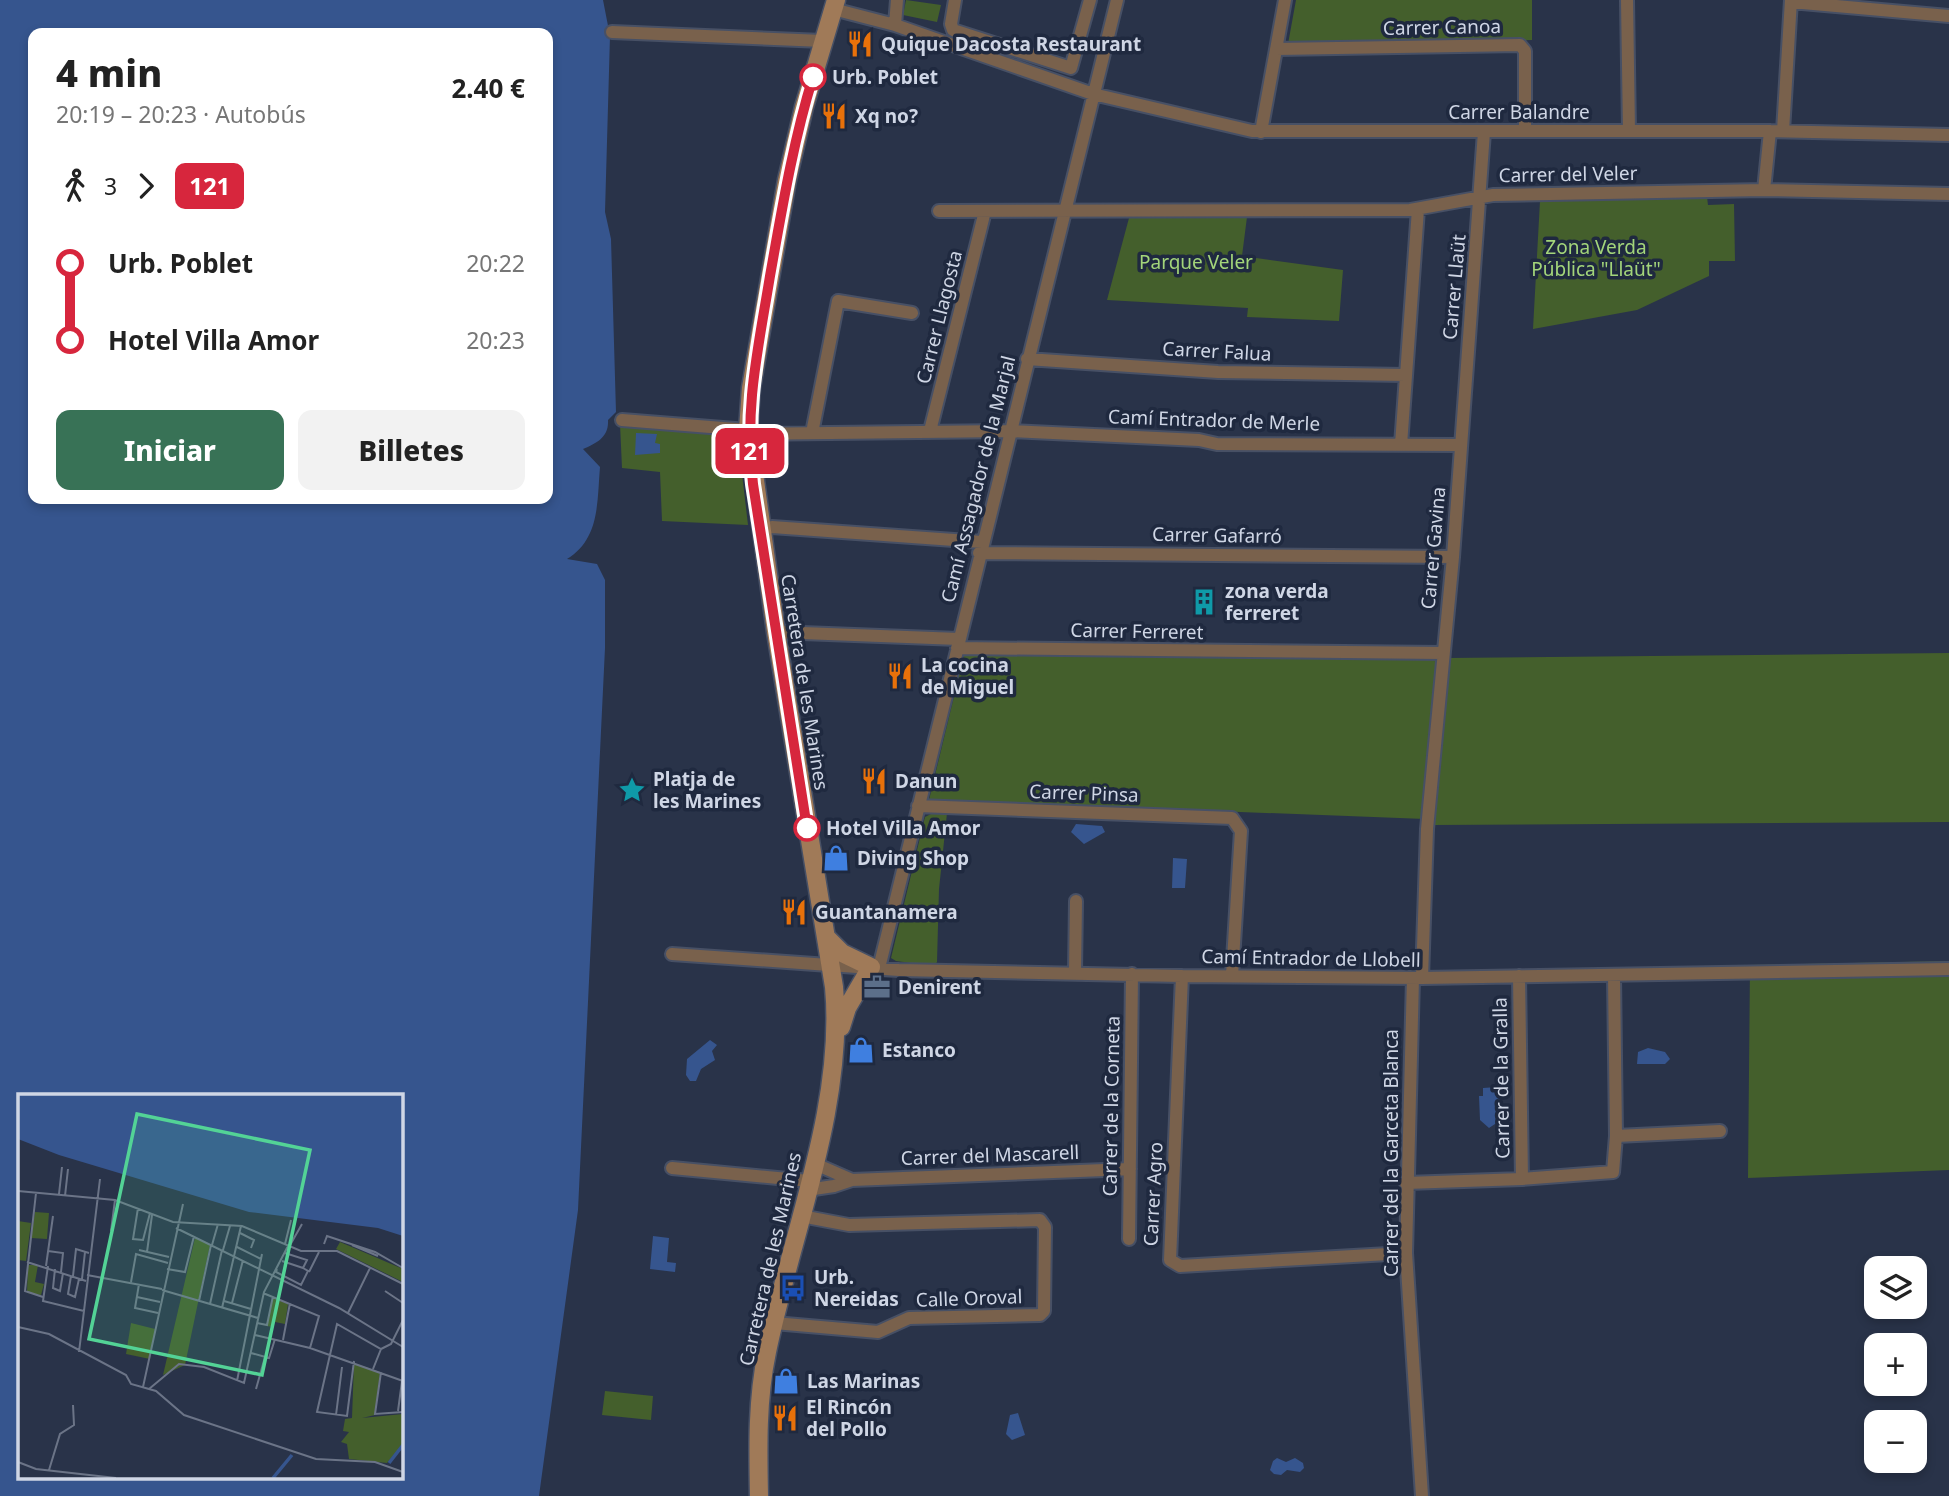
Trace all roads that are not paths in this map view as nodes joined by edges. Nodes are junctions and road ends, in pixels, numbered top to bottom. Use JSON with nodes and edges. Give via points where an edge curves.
{"nodes":[{"id":1,"x":897,"y":0,"type":"edge"},
{"id":2,"x":955,"y":0,"type":"edge"},
{"id":3,"x":1090,"y":0,"type":"edge"},
{"id":4,"x":1117,"y":0,"type":"edge"},
{"id":5,"x":1285,"y":0,"type":"edge"},
{"id":6,"x":1627,"y":0,"type":"edge"},
{"id":7,"x":1791,"y":1,"type":"edge"},
{"id":8,"x":835,"y":4,"type":"edge"},
{"id":9,"x":1949,"y":16,"type":"edge"},
{"id":10,"x":895,"y":25,"type":"junction"},
{"id":11,"x":612,"y":32,"type":"dead end"},
{"id":12,"x":823,"y":41,"type":"junction"},
{"id":13,"x":1276,"y":49,"type":"junction"},
{"id":14,"x":1093,"y":94,"type":"junction"},
{"id":15,"x":1525,"y":131,"type":"junction"},
{"id":16,"x":1629,"y":131,"type":"junction"},
{"id":17,"x":1777,"y":131,"type":"junction"},
{"id":18,"x":1261,"y":132,"type":"junction"},
{"id":19,"x":1485,"y":132,"type":"junction"},
{"id":20,"x":1949,"y":135,"type":"edge"},
{"id":21,"x":1764,"y":190,"type":"junction"},
{"id":22,"x":1949,"y":194,"type":"edge"},
{"id":23,"x":1481,"y":197,"type":"junction"},
{"id":24,"x":1418,"y":209,"type":"junction"},
{"id":25,"x":939,"y":211,"type":"dead end"},
{"id":26,"x":985,"y":211,"type":"junction"},
{"id":27,"x":1063,"y":211,"type":"junction"},
{"id":28,"x":912,"y":313,"type":"dead end"},
{"id":29,"x":1027,"y":359,"type":"junction"},
{"id":30,"x":1405,"y":375,"type":"junction"},
{"id":31,"x":622,"y":421,"type":"dead end"},
{"id":32,"x":930,"y":431,"type":"junction"},
{"id":33,"x":1009,"y":431,"type":"junction"},
{"id":34,"x":748,"y":432,"type":"junction"},
{"id":35,"x":812,"y":433,"type":"junction"},
{"id":36,"x":1401,"y":445,"type":"junction"},
{"id":37,"x":1460,"y":445,"type":"junction"},
{"id":38,"x":760,"y":530,"type":"junction"},
{"id":39,"x":981,"y":547,"type":"junction"},
{"id":40,"x":1454,"y":557,"type":"junction"},
{"id":41,"x":775,"y":632,"type":"junction"},
{"id":42,"x":958,"y":644,"type":"junction"},
{"id":43,"x":1443,"y":653,"type":"junction"},
{"id":44,"x":918,"y":806,"type":"junction"},
{"id":45,"x":1076,"y":901,"type":"dead end"},
{"id":46,"x":826,"y":937,"type":"junction"},
{"id":47,"x":672,"y":954,"type":"dead end"},
{"id":48,"x":831,"y":966,"type":"junction"},
{"id":49,"x":875,"y":968,"type":"junction"},
{"id":50,"x":1949,"y":969,"type":"edge"},
{"id":51,"x":1075,"y":972,"type":"junction"},
{"id":52,"x":1132,"y":974,"type":"junction"},
{"id":53,"x":1614,"y":975,"type":"junction"},
{"id":54,"x":1182,"y":976,"type":"junction"},
{"id":55,"x":1232,"y":976,"type":"junction"},
{"id":56,"x":1519,"y":976,"type":"junction"},
{"id":57,"x":1417,"y":978,"type":"junction"},
{"id":58,"x":837,"y":1041,"type":"junction"},
{"id":59,"x":1720,"y":1131,"type":"dead end"},
{"id":60,"x":1616,"y":1136,"type":"junction"},
{"id":61,"x":814,"y":1163,"type":"junction"},
{"id":62,"x":672,"y":1168,"type":"dead end"},
{"id":63,"x":1130,"y":1169,"type":"junction"},
{"id":64,"x":1522,"y":1179,"type":"junction"},
{"id":65,"x":852,"y":1180,"type":"junction"},
{"id":66,"x":1406,"y":1183,"type":"junction"},
{"id":67,"x":808,"y":1185,"type":"junction"},
{"id":68,"x":801,"y":1216,"type":"junction"},
{"id":69,"x":1129,"y":1239,"type":"dead end"},
{"id":70,"x":1406,"y":1253,"type":"junction"},
{"id":71,"x":774,"y":1323,"type":"junction"},
{"id":72,"x":759,"y":1496,"type":"edge"},
{"id":73,"x":1422,"y":1496,"type":"edge"}],
"edges":[{"from":1,"to":10,"type":"street"},
{"from":2,"to":3,"type":"street","via":[[953,30],[1071,68]]},
{"from":4,"to":14,"type":"street","name":"Camí Assagador de la Marjal"},
{"from":5,"to":13,"type":"street"},
{"from":6,"to":16,"type":"street"},
{"from":7,"to":9,"type":"street"},
{"from":7,"to":17,"type":"street"},
{"from":8,"to":10,"type":"street","name":"Carrer Balandre"},
{"from":8,"to":12,"type":"main road","name":"Carretera de les Marines"},
{"from":10,"to":14,"type":"street","name":"Carrer Balandre"},
{"from":11,"to":12,"type":"street"},
{"from":12,"to":34,"type":"main road","name":"Carretera de les Marines","via":[[787,180],[751,388]]},
{"from":13,"to":15,"type":"street","name":"Carrer Canoa","via":[[1520,45],[1525,51]]},
{"from":13,"to":18,"type":"street"},
{"from":14,"to":18,"type":"street","name":"Carrer Balandre"},
{"from":14,"to":27,"type":"street","name":"Camí Assagador de la Marjal"},
{"from":15,"to":16,"type":"street","name":"Carrer Balandre"},
{"from":15,"to":19,"type":"street","name":"Carrer Balandre"},
{"from":16,"to":17,"type":"street","name":"Carrer Balandre"},
{"from":17,"to":20,"type":"street","name":"Carrer Balandre"},
{"from":17,"to":21,"type":"street"},
{"from":18,"to":19,"type":"street","name":"Carrer Balandre"},
{"from":19,"to":23,"type":"street","name":"Carrer Llaüt"},
{"from":21,"to":22,"type":"street","name":"Carrer del Veler"},
{"from":21,"to":23,"type":"street","name":"Carrer del Veler"},
{"from":23,"to":24,"type":"street","name":"Carrer del Veler"},
{"from":23,"to":37,"type":"street","name":"Carrer Llaüt"},
{"from":24,"to":27,"type":"street","name":"Carrer del Veler"},
{"from":24,"to":30,"type":"street"},
{"from":25,"to":26,"type":"street"},
{"from":26,"to":27,"type":"street"},
{"from":26,"to":32,"type":"street","name":"Carrer Llagosta"},
{"from":27,"to":29,"type":"street","name":"Camí Assagador de la Marjal"},
{"from":28,"to":35,"type":"street","via":[[838,300]]},
{"from":29,"to":30,"type":"street","name":"Carrer Falua","via":[[1218,372]]},
{"from":29,"to":33,"type":"street","name":"Camí Assagador de la Marjal"},
{"from":30,"to":36,"type":"street"},
{"from":31,"to":34,"type":"street","name":"Camí Entrador de Merle"},
{"from":32,"to":33,"type":"street","name":"Camí Entrador de Merle"},
{"from":32,"to":35,"type":"street","name":"Camí Entrador de Merle"},
{"from":33,"to":36,"type":"street","name":"Camí Entrador de Merle","via":[[1217,444]]},
{"from":33,"to":39,"type":"street","name":"Camí Assagador de la Marjal"},
{"from":34,"to":35,"type":"street","name":"Camí Entrador de Merle"},
{"from":34,"to":38,"type":"main road","name":"Carretera de les Marines"},
{"from":36,"to":37,"type":"street","name":"Camí Entrador de Merle"},
{"from":37,"to":40,"type":"street","name":"Carrer Gavina"},
{"from":38,"to":39,"type":"street","name":"Carrer Gafarró","via":[[772,527]]},
{"from":38,"to":41,"type":"main road","name":"Carretera de les Marines"},
{"from":39,"to":40,"type":"street","name":"Carrer Gafarró"},
{"from":39,"to":42,"type":"street","name":"Camí Assagador de la Marjal"},
{"from":40,"to":43,"type":"street","name":"Carrer Gavina"},
{"from":41,"to":42,"type":"street","name":"Carrer Ferreret"},
{"from":41,"to":46,"type":"main road","name":"Carretera de les Marines"},
{"from":42,"to":43,"type":"street","name":"Carrer Ferreret"},
{"from":42,"to":44,"type":"street","name":"Camí Assagador de la Marjal"},
{"from":43,"to":57,"type":"street","name":"Carrer Gavina"},
{"from":44,"to":49,"type":"street","name":"Camí Assagador de la Marjal"},
{"from":44,"to":55,"type":"street","name":"Carrer Pinsa","via":[[1233,818],[1241,831]]},
{"from":45,"to":51,"type":"street"},
{"from":46,"to":48,"type":"main road","name":"Carretera de les Marines"},
{"from":46,"to":49,"type":"main road","via":[[842,953]]},
{"from":47,"to":48,"type":"street","name":"Camí Entrador de Llobell"},
{"from":48,"to":49,"type":"street","name":"Camí Entrador de Llobell"},
{"from":48,"to":58,"type":"main road","name":"Carretera de les Marines"},
{"from":49,"to":51,"type":"street","name":"Camí Entrador de Llobell"},
{"from":49,"to":58,"type":"main road","via":[[847,1008]]},
{"from":50,"to":53,"type":"street","name":"Camí Entrador de Llobell"},
{"from":51,"to":52,"type":"street","name":"Camí Entrador de Llobell"},
{"from":52,"to":54,"type":"street","name":"Camí Entrador de Llobell"},
{"from":52,"to":63,"type":"street","name":"Carrer de la Corneta"},
{"from":53,"to":56,"type":"street","name":"Camí Entrador de Llobell"},
{"from":53,"to":60,"type":"street","name":"Carrer de la Gralla"},
{"from":54,"to":55,"type":"street","name":"Camí Entrador de Llobell"},
{"from":54,"to":70,"type":"street","name":"Carrer Agro","via":[[1170,1260],[1180,1266]]},
{"from":55,"to":57,"type":"street","name":"Camí Entrador de Llobell"},
{"from":56,"to":57,"type":"street","name":"Camí Entrador de Llobell"},
{"from":56,"to":64,"type":"street","name":"Carrer de la Gralla"},
{"from":57,"to":66,"type":"street","name":"Carrer del la Garceta Blanca"},
{"from":58,"to":61,"type":"main road","name":"Carretera de les Marines"},
{"from":59,"to":60,"type":"street"},
{"from":60,"to":64,"type":"street","name":"Carrer de la Gralla","via":[[1615,1167],[1608,1175]]},
{"from":61,"to":65,"type":"street","name":"Carrer del Mascarell"},
{"from":61,"to":67,"type":"main road","name":"Carretera de les Marines"},
{"from":62,"to":67,"type":"street","name":"Carrer del Mascarell"},
{"from":63,"to":65,"type":"street","name":"Carrer del Mascarell"},
{"from":63,"to":69,"type":"street","name":"Carrer de la Corneta"},
{"from":64,"to":66,"type":"street","name":"Carrer de la Gralla"},
{"from":65,"to":67,"type":"street","name":"Carrer del Mascarell","via":[[834,1186]]},
{"from":66,"to":70,"type":"street","name":"Carrer del la Garceta Blanca"},
{"from":67,"to":68,"type":"main road","name":"Carretera de les Marines"},
{"from":68,"to":71,"type":"main road","name":"Carretera de les Marines"},
{"from":68,"to":71,"type":"street","name":"Calle Oroval","via":[[849,1225],[1040,1220],[1045,1227],[1044,1311],[1040,1315],[909,1318],[878,1332]]},
{"from":70,"to":73,"type":"street","name":"Carrer del la Garceta Blanca"},
{"from":71,"to":72,"type":"main road","name":"Carretera de les Marines","via":[[760,1407]]}]}
